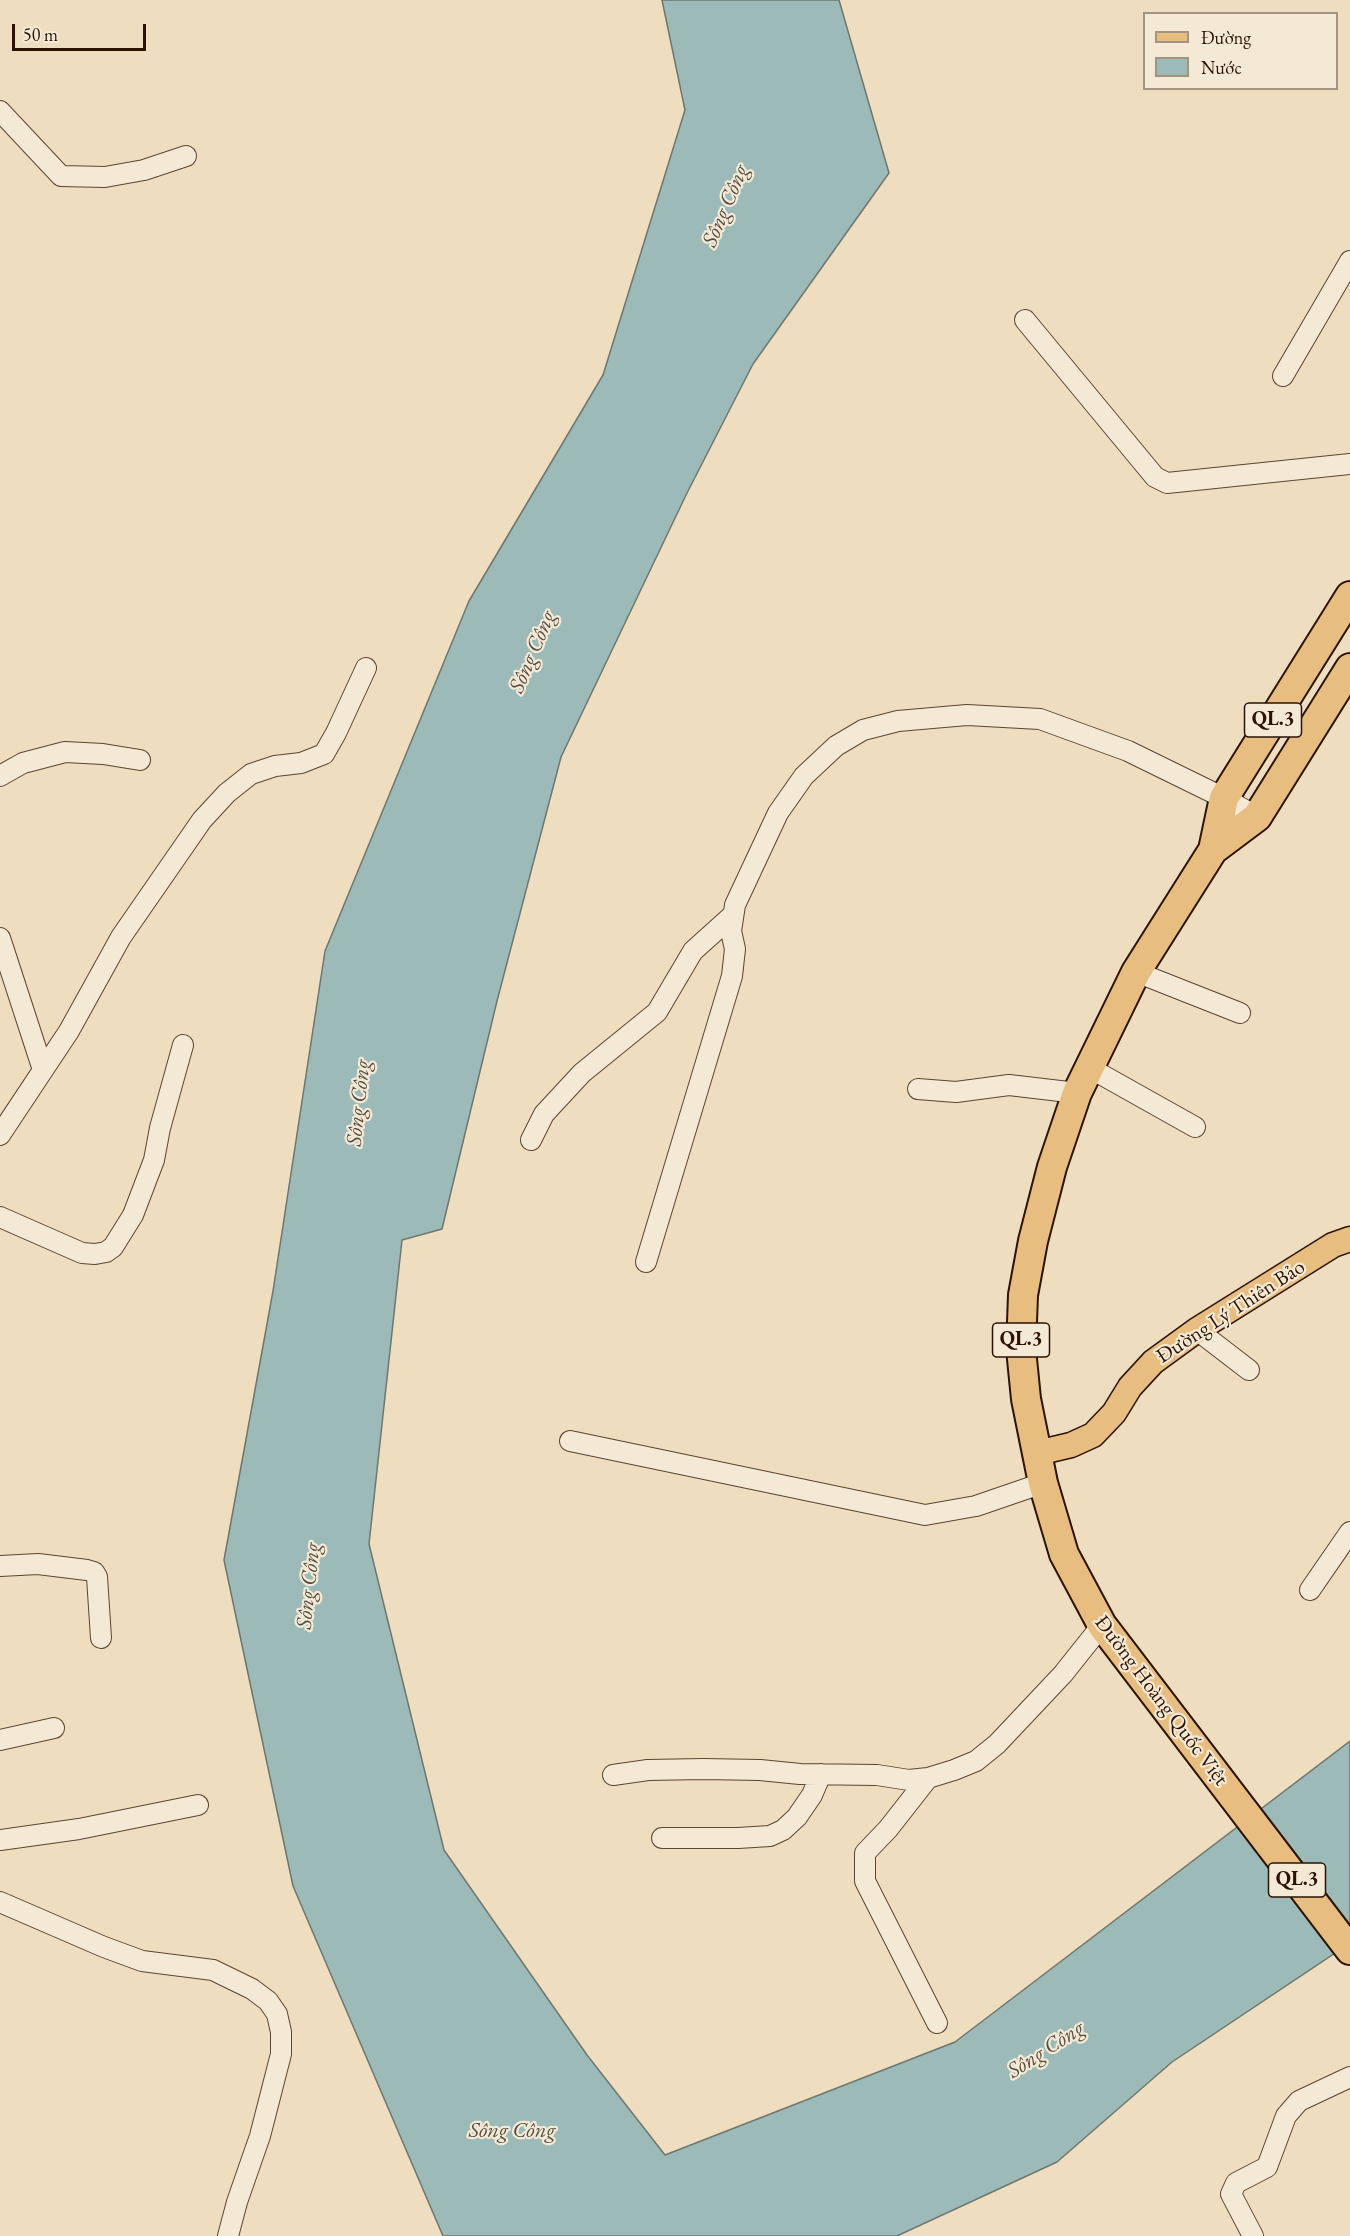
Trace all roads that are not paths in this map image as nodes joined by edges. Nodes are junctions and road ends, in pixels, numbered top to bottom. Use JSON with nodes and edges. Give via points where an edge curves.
{"nodes":[{"id":1,"x":0,"y":111,"type":"edge"},
{"id":2,"x":186,"y":156,"type":"dead end"},
{"id":3,"x":1350,"y":261,"type":"edge"},
{"id":4,"x":1025,"y":320,"type":"dead end"},
{"id":5,"x":1283,"y":376,"type":"dead end"},
{"id":6,"x":1350,"y":464,"type":"edge"},
{"id":7,"x":1350,"y":596,"type":"edge"},
{"id":8,"x":366,"y":668,"type":"dead end"},
{"id":9,"x":1350,"y":668,"type":"edge"},
{"id":10,"x":140,"y":760,"type":"dead end"},
{"id":11,"x":0,"y":776,"type":"edge"},
{"id":12,"x":1224,"y":798,"type":"junction"},
{"id":13,"x":1257,"y":818,"type":"junction"},
{"id":14,"x":1213,"y":850,"type":"junction"},
{"id":15,"x":734,"y":915,"type":"junction"},
{"id":16,"x":0,"y":938,"type":"edge"},
{"id":17,"x":1136,"y":972,"type":"junction"},
{"id":18,"x":1240,"y":1013,"type":"dead end"},
{"id":19,"x":183,"y":1045,"type":"dead end"},
{"id":20,"x":43,"y":1070,"type":"junction"},
{"id":21,"x":1083,"y":1080,"type":"junction"},
{"id":22,"x":918,"y":1089,"type":"dead end"},
{"id":23,"x":1195,"y":1127,"type":"dead end"},
{"id":24,"x":0,"y":1135,"type":"edge"},
{"id":25,"x":531,"y":1140,"type":"dead end"},
{"id":26,"x":0,"y":1217,"type":"edge"},
{"id":27,"x":1350,"y":1239,"type":"edge"},
{"id":28,"x":646,"y":1262,"type":"dead end"},
{"id":29,"x":1197,"y":1330,"type":"junction"},
{"id":30,"x":1249,"y":1370,"type":"dead end"},
{"id":31,"x":570,"y":1441,"type":"dead end"},
{"id":32,"x":1037,"y":1453,"type":"junction"},
{"id":33,"x":1043,"y":1483,"type":"junction"},
{"id":34,"x":1350,"y":1532,"type":"edge"},
{"id":35,"x":0,"y":1566,"type":"edge"},
{"id":36,"x":1310,"y":1590,"type":"dead end"},
{"id":37,"x":1101,"y":1625,"type":"junction"},
{"id":38,"x":100,"y":1638,"type":"dead end"},
{"id":39,"x":54,"y":1728,"type":"dead end"},
{"id":40,"x":0,"y":1740,"type":"edge"},
{"id":41,"x":820,"y":1774,"type":"junction"},
{"id":42,"x":613,"y":1775,"type":"dead end"},
{"id":43,"x":928,"y":1778,"type":"junction"},
{"id":44,"x":198,"y":1805,"type":"dead end"},
{"id":45,"x":662,"y":1838,"type":"dead end"},
{"id":46,"x":0,"y":1840,"type":"edge"},
{"id":47,"x":0,"y":1902,"type":"edge"},
{"id":48,"x":1350,"y":1950,"type":"edge"},
{"id":49,"x":937,"y":2023,"type":"dead end"},
{"id":50,"x":1350,"y":2077,"type":"edge"},
{"id":51,"x":228,"y":2236,"type":"edge"},
{"id":52,"x":1253,"y":2236,"type":"edge"}],
"edges":[{"from":1,"to":2,"type":"street","via":[[61,176],[105,177],[144,170]]},
{"from":3,"to":5,"type":"street"},
{"from":4,"to":6,"type":"street","via":[[1155,477],[1167,483]]},
{"from":7,"to":12,"type":"highway","name":"Đường Hoàng Quốc Việt","number":"QL.3"},
{"from":8,"to":20,"type":"street","via":[[324,754],[251,774],[227,792],[202,820],[121,937]]},
{"from":9,"to":13,"type":"highway","name":"Đường Hoàng Quốc Việt","number":"QL.3"},
{"from":10,"to":11,"type":"street","via":[[65,752],[23,763]]},
{"from":12,"to":13,"type":"street"},
{"from":12,"to":14,"type":"highway","name":"Đường Hoàng Quốc Việt","number":"QL.3"},
{"from":12,"to":15,"type":"street","via":[[1128,751],[1040,719],[967,715],[863,730],[804,776],[778,813],[735,905]]},
{"from":13,"to":14,"type":"highway","name":"Đường Hoàng Quốc Việt","number":"QL.3"},
{"from":14,"to":17,"type":"highway","name":"Đường Hoàng Quốc Việt","number":"QL.3"},
{"from":15,"to":25,"type":"street","via":[[693,951],[657,1012],[582,1073],[544,1114]]},
{"from":15,"to":28,"type":"street","via":[[732,976]]},
{"from":16,"to":20,"type":"street"},
{"from":17,"to":18,"type":"street"},
{"from":17,"to":21,"type":"highway","name":"Đường Hoàng Quốc Việt","number":"QL.3"},
{"from":19,"to":26,"type":"street","via":[[154,1160],[133,1215],[113,1247],[95,1254],[82,1252]]},
{"from":20,"to":24,"type":"street"},
{"from":21,"to":22,"type":"street","via":[[956,1092]]},
{"from":21,"to":23,"type":"street"},
{"from":21,"to":32,"type":"highway","name":"Đường Hoàng Quốc Việt","number":"QL.3","via":[[1052,1167],[1023,1295],[1021,1349]]},
{"from":27,"to":29,"type":"main road","name":"Đường Lý Thiên Bảo","via":[[1333,1245]]},
{"from":29,"to":30,"type":"street"},
{"from":29,"to":32,"type":"main road","name":"Đường Lý Thiên Bảo","via":[[1153,1362],[1093,1435]]},
{"from":31,"to":33,"type":"street","via":[[925,1515],[976,1506]]},
{"from":32,"to":33,"type":"highway","name":"Đường Hoàng Quốc Việt","number":"QL.3"},
{"from":33,"to":37,"type":"highway","name":"Đường Hoàng Quốc Việt","number":"QL.3","via":[[1064,1554]]},
{"from":34,"to":36,"type":"street"},
{"from":35,"to":38,"type":"street","via":[[38,1564],[94,1572]]},
{"from":37,"to":43,"type":"street","via":[[1063,1674],[997,1744],[975,1761]]},
{"from":37,"to":48,"type":"highway","name":"Đường Hoàng Quốc Việt","number":"QL.3"},
{"from":39,"to":40,"type":"street"},
{"from":41,"to":42,"type":"street","via":[[703,1769]]},
{"from":41,"to":43,"type":"street"},
{"from":41,"to":45,"type":"street","via":[[797,1817],[770,1836]]},
{"from":43,"to":49,"type":"street","via":[[865,1853],[865,1881]]},
{"from":44,"to":46,"type":"street"},
{"from":47,"to":51,"type":"street","via":[[142,1961],[213,1970],[252,1989],[277,2014],[280,2054],[260,2136]]},
{"from":50,"to":52,"type":"street","via":[[1299,2101],[1286,2116],[1267,2167],[1236,2183],[1231,2194]]}]}
